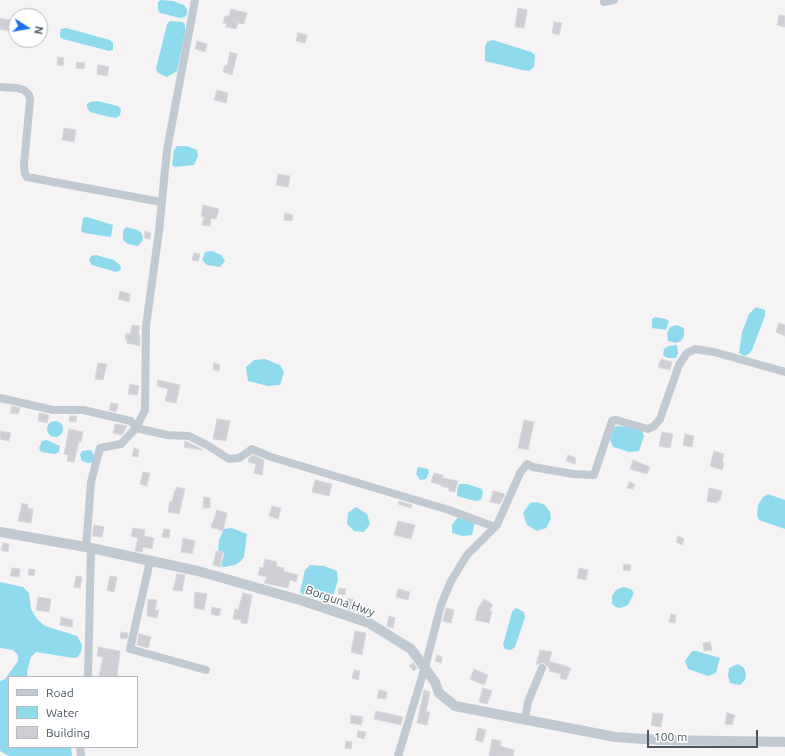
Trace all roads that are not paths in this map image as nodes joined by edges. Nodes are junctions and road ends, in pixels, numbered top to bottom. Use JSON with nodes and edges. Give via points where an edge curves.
{"nodes":[{"id":1,"x":195,"y":0,"type":"edge"},
{"id":2,"x":614,"y":0,"type":"edge"},
{"id":3,"x":604,"y":2,"type":"dead end"},
{"id":4,"x":0,"y":87,"type":"edge"},
{"id":5,"x":161,"y":202,"type":"junction"},
{"id":6,"x":785,"y":372,"type":"edge"},
{"id":7,"x":0,"y":398,"type":"edge"},
{"id":8,"x":136,"y":428,"type":"junction"},
{"id":9,"x":495,"y":527,"type":"junction"},
{"id":10,"x":0,"y":532,"type":"edge"},
{"id":11,"x":88,"y":548,"type":"junction"},
{"id":12,"x":150,"y":561,"type":"junction"},
{"id":13,"x":425,"y":667,"type":"junction"},
{"id":14,"x":542,"y":668,"type":"dead end"},
{"id":15,"x":206,"y":670,"type":"dead end"},
{"id":16,"x":88,"y":676,"type":"edge"},
{"id":17,"x":525,"y":719,"type":"junction"},
{"id":18,"x":785,"y":742,"type":"edge"},
{"id":19,"x":398,"y":756,"type":"edge"}],
"edges":[{"from":1,"to":5,"type":"street","via":[[167,150]]},
{"from":2,"to":3,"type":"street"},
{"from":4,"to":5,"type":"street","via":[[24,90],[29,95],[24,165],[27,177]]},
{"from":5,"to":8,"type":"street","via":[[146,326],[146,410]]},
{"from":6,"to":9,"type":"street","via":[[714,352],[695,349],[687,353],[679,365],[660,419],[654,426],[648,429],[616,420],[612,422],[594,474],[573,474],[533,468],[527,464],[520,473]]},
{"from":7,"to":8,"type":"street","via":[[53,410],[83,410],[131,422]]},
{"from":8,"to":9,"type":"street","via":[[167,435],[189,436],[229,459],[239,458],[252,449],[449,510]]},
{"from":8,"to":11,"type":"street","via":[[121,444],[100,448],[92,482]]},
{"from":9,"to":13,"type":"street","via":[[467,555],[451,581],[441,605]]},
{"from":10,"to":11,"type":"street","name":"Borguna Hwy"},
{"from":11,"to":12,"type":"street","name":"Borguna Hwy"},
{"from":11,"to":16,"type":"street"},
{"from":12,"to":13,"type":"street","name":"Borguna Hwy","via":[[213,575],[369,623],[411,649]]},
{"from":12,"to":15,"type":"street","via":[[130,649]]},
{"from":13,"to":17,"type":"street","name":"Borguna Hwy","via":[[435,682],[438,693],[455,706]]},
{"from":13,"to":19,"type":"street"},
{"from":14,"to":17,"type":"street","via":[[528,702]]},
{"from":17,"to":18,"type":"street","name":"Borguna Hwy","via":[[615,737]]}]}
